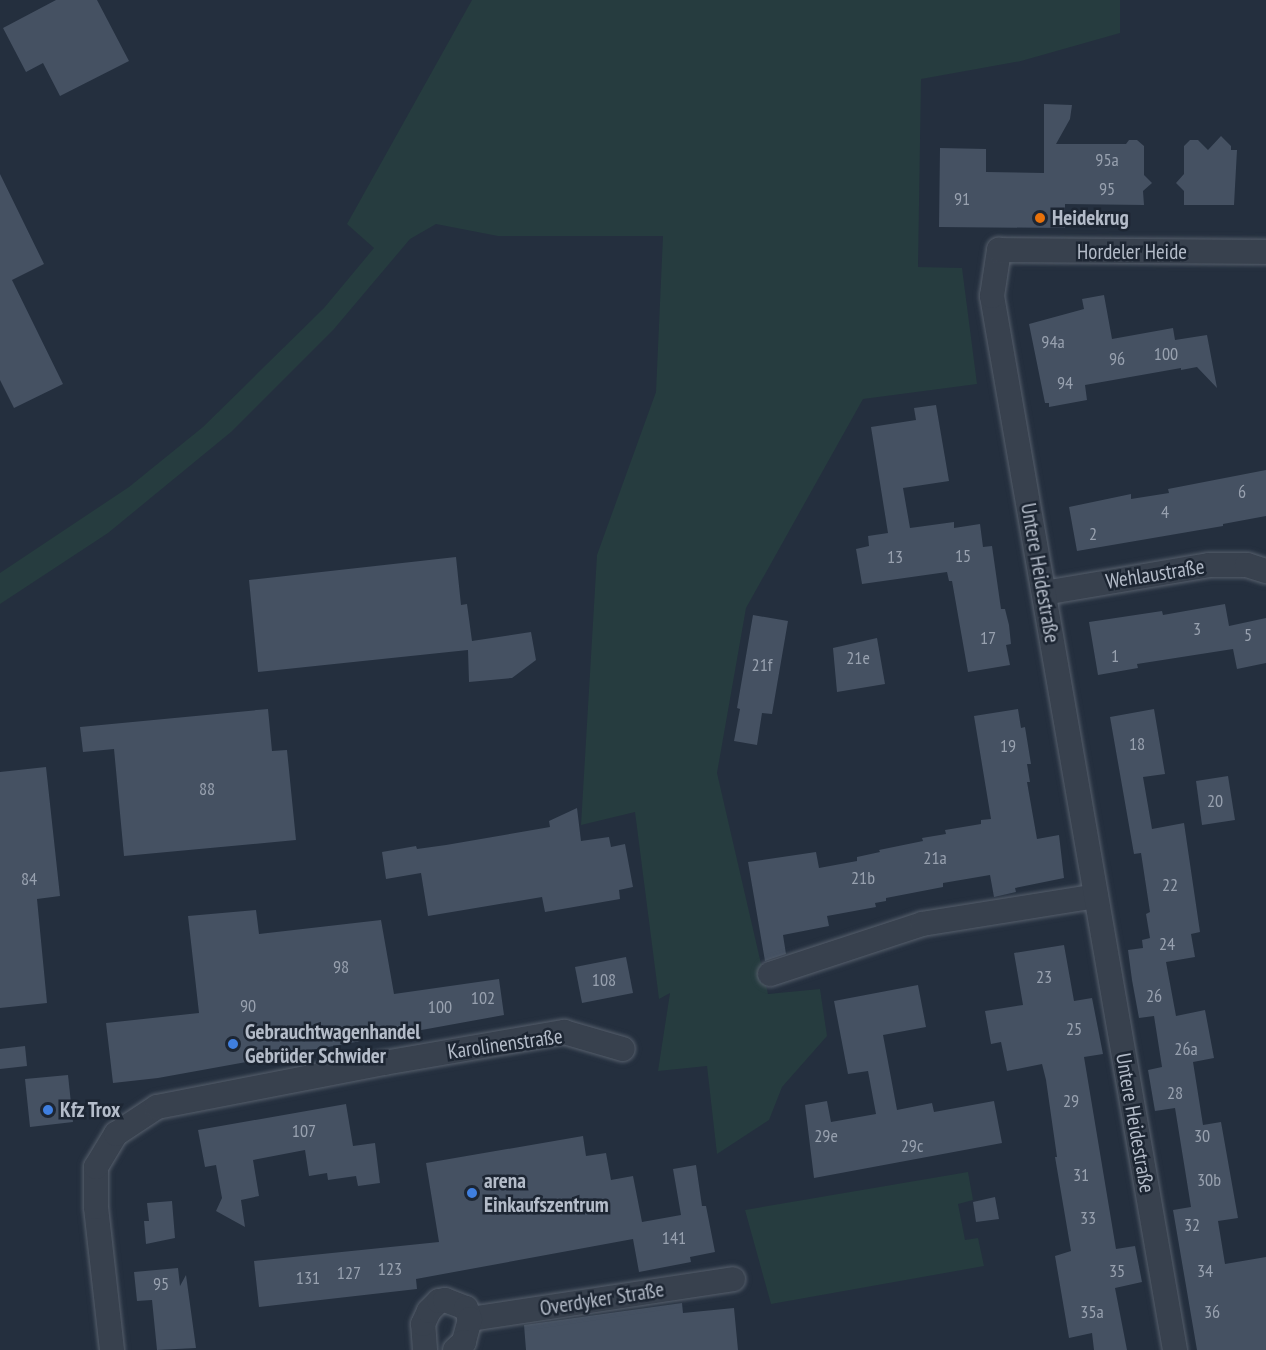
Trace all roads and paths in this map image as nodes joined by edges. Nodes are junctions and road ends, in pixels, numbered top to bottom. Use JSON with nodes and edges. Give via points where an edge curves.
{"nodes":[{"id":1,"x":999,"y":250,"type":"joint"},
{"id":2,"x":1266,"y":252,"type":"edge"},
{"id":3,"x":1266,"y":571,"type":"edge"},
{"id":4,"x":1044,"y":593,"type":"junction"},
{"id":5,"x":1096,"y":896,"type":"junction"},
{"id":6,"x":770,"y":974,"type":"dead end"},
{"id":7,"x":623,"y":1049,"type":"dead end"},
{"id":8,"x":733,"y":1279,"type":"dead end"},
{"id":9,"x":470,"y":1319,"type":"junction"},
{"id":10,"x":112,"y":1350,"type":"edge"},
{"id":11,"x":425,"y":1350,"type":"edge"},
{"id":12,"x":455,"y":1350,"type":"edge"},
{"id":13,"x":1175,"y":1350,"type":"edge"}],
"edges":[{"from":1,"to":2,"type":"street","name":"Hordeler Heide"},
{"from":1,"to":4,"type":"street","name":"Untere Heidestraße","via":[[992,296]]},
{"from":3,"to":4,"type":"street","name":"Wehlaustraße","via":[[1247,565],[1209,565]]},
{"from":4,"to":5,"type":"street","name":"Untere Heidestraße"},
{"from":5,"to":6,"type":"street","via":[[922,924]]},
{"from":5,"to":13,"type":"street","name":"Untere Heidestraße"},
{"from":7,"to":10,"type":"street","name":"Karolinenstraße","via":[[564,1032],[157,1107],[116,1134],[96,1167],[96,1207]]},
{"from":8,"to":9,"type":"street","name":"Overdyker Straße"},
{"from":9,"to":11,"type":"street","via":[[460,1304],[439,1301],[423,1324]]},
{"from":9,"to":12,"type":"street","via":[[464,1342]]}]}
